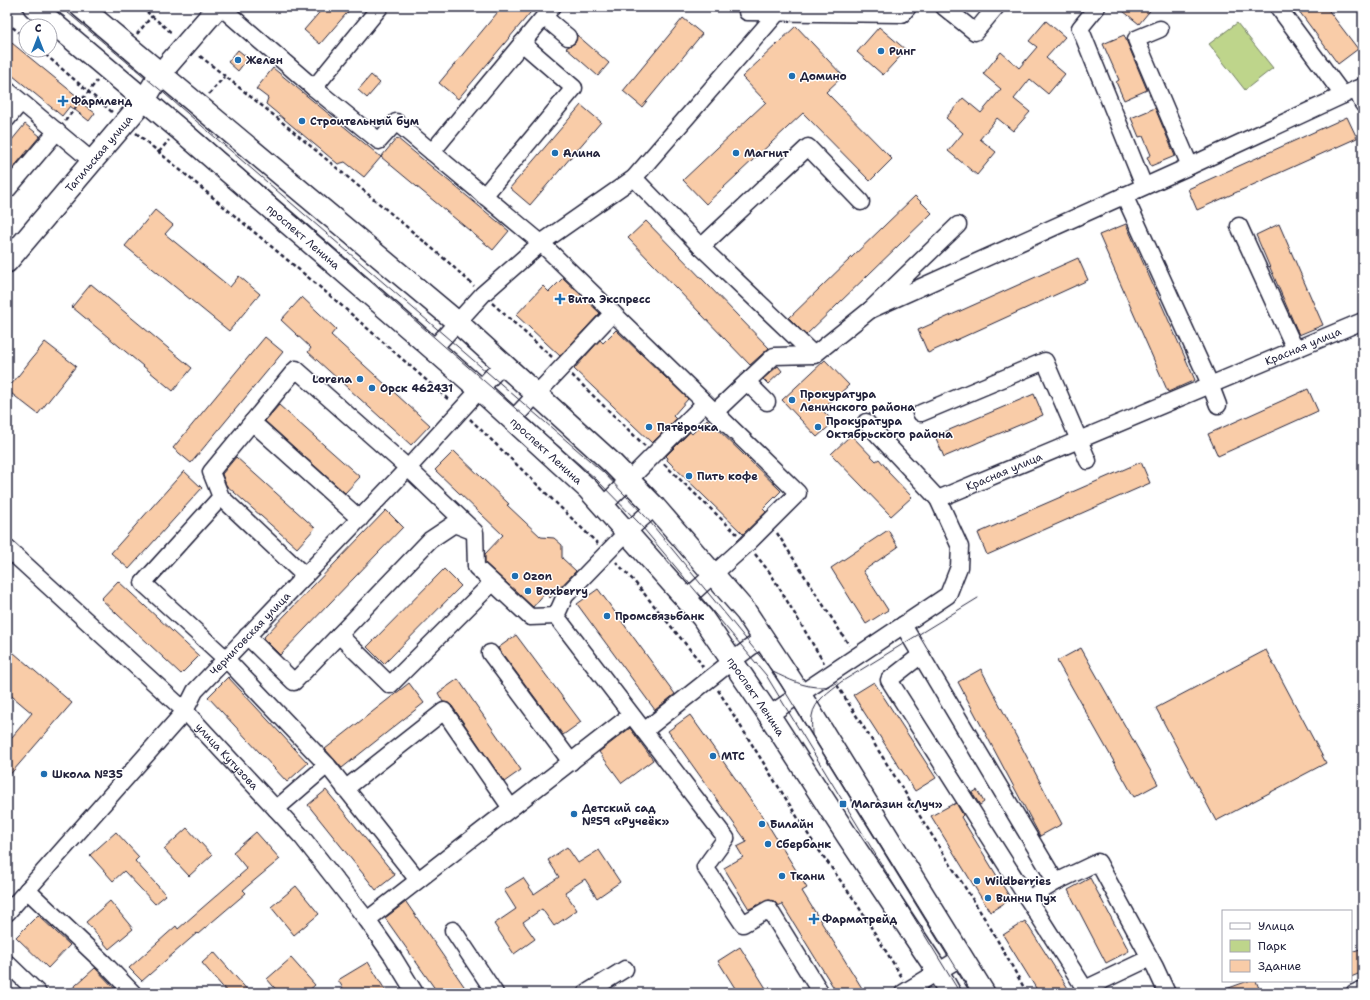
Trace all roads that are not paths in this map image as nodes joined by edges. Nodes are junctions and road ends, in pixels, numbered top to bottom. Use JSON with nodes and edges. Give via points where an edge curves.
{"nodes":[{"id":1,"x":34,"y":7,"type":"edge"},
{"id":2,"x":81,"y":7,"type":"edge"},
{"id":3,"x":219,"y":7,"type":"edge"},
{"id":4,"x":380,"y":7,"type":"edge"},
{"id":5,"x":908,"y":7,"type":"edge"},
{"id":6,"x":944,"y":7,"type":"edge"},
{"id":7,"x":996,"y":7,"type":"edge"},
{"id":8,"x":1097,"y":7,"type":"edge"},
{"id":9,"x":1278,"y":7,"type":"edge"},
{"id":10,"x":747,"y":9,"type":"edge"},
{"id":11,"x":548,"y":12,"type":"edge"},
{"id":12,"x":778,"y":12,"type":"junction"},
{"id":13,"x":1160,"y":29,"type":"dead end"},
{"id":14,"x":568,"y":37,"type":"dead end"},
{"id":15,"x":522,"y":43,"type":"junction"},
{"id":16,"x":160,"y":74,"type":"junction"},
{"id":17,"x":314,"y":88,"type":"junction"},
{"id":18,"x":7,"y":90,"type":"edge"},
{"id":19,"x":1354,"y":90,"type":"edge"},
{"id":20,"x":145,"y":99,"type":"junction"},
{"id":21,"x":21,"y":102,"type":"junction"},
{"id":22,"x":1363,"y":104,"type":"edge"},
{"id":23,"x":7,"y":119,"type":"edge"},
{"id":24,"x":57,"y":131,"type":"junction"},
{"id":25,"x":432,"y":152,"type":"junction"},
{"id":26,"x":92,"y":161,"type":"junction"},
{"id":27,"x":1190,"y":166,"type":"junction"},
{"id":28,"x":634,"y":178,"type":"junction"},
{"id":29,"x":1144,"y":186,"type":"junction"},
{"id":30,"x":7,"y":190,"type":"edge"},
{"id":31,"x":1124,"y":195,"type":"junction"},
{"id":32,"x":484,"y":196,"type":"junction"},
{"id":33,"x":860,"y":202,"type":"dead end"},
{"id":34,"x":958,"y":226,"type":"dead end"},
{"id":35,"x":1239,"y":226,"type":"dead end"},
{"id":36,"x":541,"y":243,"type":"junction"},
{"id":37,"x":701,"y":247,"type":"junction"},
{"id":38,"x":7,"y":262,"type":"edge"},
{"id":39,"x":870,"y":310,"type":"junction"},
{"id":40,"x":613,"y":314,"type":"junction"},
{"id":41,"x":1363,"y":321,"type":"edge"},
{"id":42,"x":457,"y":322,"type":"junction"},
{"id":43,"x":433,"y":349,"type":"junction"},
{"id":44,"x":1295,"y":349,"type":"junction"},
{"id":45,"x":814,"y":355,"type":"junction"},
{"id":46,"x":503,"y":364,"type":"junction"},
{"id":47,"x":747,"y":382,"type":"junction"},
{"id":48,"x":1210,"y":384,"type":"junction"},
{"id":49,"x":480,"y":390,"type":"junction"},
{"id":50,"x":536,"y":393,"type":"junction"},
{"id":51,"x":767,"y":402,"type":"dead end"},
{"id":52,"x":1218,"y":405,"type":"dead end"},
{"id":53,"x":710,"y":407,"type":"junction"},
{"id":54,"x":921,"y":413,"type":"dead end"},
{"id":55,"x":512,"y":420,"type":"junction"},
{"id":56,"x":252,"y":422,"type":"junction"},
{"id":57,"x":866,"y":422,"type":"dead end"},
{"id":58,"x":1080,"y":439,"type":"junction"},
{"id":59,"x":1088,"y":461,"type":"dead end"},
{"id":60,"x":408,"y":468,"type":"junction"},
{"id":61,"x":629,"y":480,"type":"junction"},
{"id":62,"x":220,"y":497,"type":"junction"},
{"id":63,"x":938,"y":499,"type":"junction"},
{"id":64,"x":604,"y":506,"type":"junction"},
{"id":65,"x":655,"y":507,"type":"junction"},
{"id":66,"x":360,"y":519,"type":"junction"},
{"id":67,"x":475,"y":532,"type":"junction"},
{"id":68,"x":627,"y":532,"type":"junction"},
{"id":69,"x":7,"y":548,"type":"edge"},
{"id":70,"x":713,"y":574,"type":"junction"},
{"id":71,"x":305,"y":576,"type":"junction"},
{"id":72,"x":492,"y":582,"type":"junction"},
{"id":73,"x":686,"y":599,"type":"junction"},
{"id":74,"x":556,"y":616,"type":"junction"},
{"id":75,"x":903,"y":625,"type":"junction"},
{"id":76,"x":339,"y":635,"type":"junction"},
{"id":77,"x":247,"y":636,"type":"junction"},
{"id":78,"x":763,"y":638,"type":"junction"},
{"id":79,"x":490,"y":653,"type":"dead end"},
{"id":80,"x":921,"y":656,"type":"junction"},
{"id":81,"x":226,"y":659,"type":"junction"},
{"id":82,"x":732,"y":661,"type":"junction"},
{"id":83,"x":799,"y":694,"type":"junction"},
{"id":84,"x":185,"y":711,"type":"junction"},
{"id":85,"x":631,"y":715,"type":"junction"},
{"id":86,"x":769,"y":715,"type":"junction"},
{"id":87,"x":644,"y":731,"type":"junction"},
{"id":88,"x":571,"y":762,"type":"junction"},
{"id":89,"x":327,"y":765,"type":"junction"},
{"id":90,"x":345,"y":789,"type":"junction"},
{"id":91,"x":511,"y":808,"type":"junction"},
{"id":92,"x":276,"y":809,"type":"junction"},
{"id":93,"x":418,"y":880,"type":"junction"},
{"id":94,"x":1056,"y":882,"type":"junction"},
{"id":95,"x":27,"y":890,"type":"junction"},
{"id":96,"x":1028,"y":899,"type":"junction"},
{"id":97,"x":7,"y":913,"type":"edge"},
{"id":98,"x":366,"y":920,"type":"junction"},
{"id":99,"x":453,"y":930,"type":"dead end"},
{"id":100,"x":962,"y":957,"type":"junction"},
{"id":101,"x":1150,"y":958,"type":"junction"},
{"id":102,"x":7,"y":963,"type":"edge"},
{"id":103,"x":625,"y":969,"type":"dead end"},
{"id":104,"x":938,"y":972,"type":"junction"},
{"id":105,"x":1363,"y":989,"type":"edge"},
{"id":106,"x":906,"y":991,"type":"edge"},
{"id":107,"x":38,"y":993,"type":"edge"},
{"id":108,"x":133,"y":993,"type":"edge"},
{"id":109,"x":414,"y":993,"type":"edge"},
{"id":110,"x":495,"y":993,"type":"edge"},
{"id":111,"x":586,"y":993,"type":"edge"},
{"id":112,"x":821,"y":993,"type":"edge"},
{"id":113,"x":950,"y":993,"type":"edge"},
{"id":114,"x":984,"y":993,"type":"edge"},
{"id":115,"x":1167,"y":993,"type":"edge"},
{"id":116,"x":1354,"y":993,"type":"edge"}],
"edges":[{"from":1,"to":20,"type":"main road","name":"проспект Ленина"},
{"from":2,"to":16,"type":"main road"},
{"from":3,"to":16,"type":"main road","name":"Тагильская улица"},
{"from":3,"to":17,"type":"street"},
{"from":4,"to":17,"type":"street"},
{"from":5,"to":12,"type":"street","via":[[902,14]]},
{"from":6,"to":7,"type":"street","via":[[975,32]]},
{"from":8,"to":29,"type":"street","via":[[1080,28]]},
{"from":9,"to":19,"type":"street"},
{"from":10,"to":12,"type":"street"},
{"from":11,"to":14,"type":"street"},
{"from":11,"to":15,"type":"street"},
{"from":12,"to":28,"type":"street"},
{"from":13,"to":27,"type":"street","via":[[1136,39]]},
{"from":15,"to":25,"type":"street"},
{"from":15,"to":32,"type":"street","via":[[574,88]]},
{"from":16,"to":20,"type":"main road","name":"Тагильская улица"},
{"from":16,"to":42,"type":"main road"},
{"from":17,"to":25,"type":"street","via":[[379,141],[396,122]]},
{"from":18,"to":21,"type":"street"},
{"from":19,"to":22,"type":"street"},
{"from":19,"to":27,"type":"street"},
{"from":20,"to":26,"type":"main road","name":"Тагильская улица"},
{"from":20,"to":43,"type":"main road","name":"проспект Ленина"},
{"from":21,"to":23,"type":"street"},
{"from":21,"to":24,"type":"street"},
{"from":24,"to":26,"type":"street"},
{"from":24,"to":30,"type":"street"},
{"from":25,"to":32,"type":"street"},
{"from":26,"to":38,"type":"main road","name":"Тагильская улица"},
{"from":27,"to":29,"type":"street"},
{"from":28,"to":36,"type":"street"},
{"from":28,"to":37,"type":"street"},
{"from":29,"to":31,"type":"street"},
{"from":31,"to":39,"type":"street"},
{"from":31,"to":48,"type":"street"},
{"from":32,"to":36,"type":"street"},
{"from":33,"to":37,"type":"street","via":[[808,147]]},
{"from":34,"to":39,"type":"street"},
{"from":35,"to":44,"type":"street"},
{"from":36,"to":40,"type":"street"},
{"from":36,"to":42,"type":"street","via":[[483,294]]},
{"from":37,"to":45,"type":"street"},
{"from":39,"to":45,"type":"street"},
{"from":40,"to":50,"type":"street"},
{"from":40,"to":53,"type":"street"},
{"from":41,"to":44,"type":"street","name":"Красная улица"},
{"from":42,"to":43,"type":"street"},
{"from":42,"to":46,"type":"main road"},
{"from":43,"to":49,"type":"main road","name":"проспект Ленина"},
{"from":44,"to":48,"type":"street","name":"Красная улица"},
{"from":45,"to":47,"type":"street","via":[[774,356]]},
{"from":46,"to":49,"type":"street","name":"Черниговская улица"},
{"from":46,"to":50,"type":"main road"},
{"from":47,"to":51,"type":"street"},
{"from":47,"to":53,"type":"street"},
{"from":48,"to":52,"type":"street"},
{"from":48,"to":58,"type":"street","name":"Красная улица"},
{"from":49,"to":55,"type":"main road","name":"проспект Ленина"},
{"from":49,"to":60,"type":"street","name":"Черниговская улица"},
{"from":50,"to":55,"type":"street"},
{"from":50,"to":61,"type":"main road"},
{"from":53,"to":61,"type":"street"},
{"from":53,"to":70,"type":"street","via":[[798,493]]},
{"from":54,"to":58,"type":"street","via":[[1045,362]]},
{"from":55,"to":64,"type":"main road","name":"проспект Ленина"},
{"from":56,"to":60,"type":"street","via":[[296,369]]},
{"from":56,"to":62,"type":"street","via":[[210,472]]},
{"from":56,"to":66,"type":"street"},
{"from":57,"to":63,"type":"street"},
{"from":58,"to":59,"type":"street"},
{"from":58,"to":63,"type":"street","name":"Красная улица"},
{"from":60,"to":66,"type":"street","name":"Черниговская улица"},
{"from":60,"to":67,"type":"street"},
{"from":61,"to":64,"type":"street"},
{"from":61,"to":65,"type":"main road"},
{"from":62,"to":71,"type":"street"},
{"from":62,"to":81,"type":"street","via":[[143,583]]},
{"from":63,"to":75,"type":"street","via":[[960,547],[959,567],[948,595]]},
{"from":64,"to":68,"type":"main road","name":"проспект Ленина"},
{"from":65,"to":68,"type":"street"},
{"from":65,"to":70,"type":"main road"},
{"from":66,"to":71,"type":"street","name":"Черниговская улица"},
{"from":67,"to":72,"type":"street","via":[[476,567]]},
{"from":67,"to":76,"type":"street","via":[[454,524],[430,540]]},
{"from":68,"to":73,"type":"main road","name":"проспект Ленина"},
{"from":68,"to":74,"type":"street","via":[[565,596]]},
{"from":69,"to":84,"type":"street","name":"улица Кутузова"},
{"from":70,"to":73,"type":"street"},
{"from":70,"to":78,"type":"main road","via":[[746,612]]},
{"from":71,"to":77,"type":"street","name":"Черниговская улица"},
{"from":72,"to":74,"type":"street","via":[[530,617]]},
{"from":72,"to":76,"type":"street","via":[[390,685]]},
{"from":73,"to":82,"type":"main road","name":"проспект Ленина","via":[[702,617]]},
{"from":74,"to":85,"type":"street"},
{"from":75,"to":80,"type":"street"},
{"from":75,"to":83,"type":"street"},
{"from":76,"to":77,"type":"street","via":[[294,682]]},
{"from":77,"to":81,"type":"street","name":"Черниговская улица"},
{"from":78,"to":82,"type":"street"},
{"from":78,"to":83,"type":"main road"},
{"from":79,"to":88,"type":"street"},
{"from":80,"to":94,"type":"street"},
{"from":80,"to":96,"type":"street","via":[[889,680]]},
{"from":81,"to":84,"type":"street","name":"Черниговская улица","via":[[195,690]]},
{"from":81,"to":89,"type":"street"},
{"from":82,"to":86,"type":"main road","name":"проспект Ленина"},
{"from":82,"to":87,"type":"street"},
{"from":83,"to":86,"type":"street"},
{"from":83,"to":100,"type":"main road"},
{"from":84,"to":92,"type":"street","name":"улица Кутузова"},
{"from":84,"to":95,"type":"street","name":"Черниговская улица"},
{"from":85,"to":87,"type":"street"},
{"from":85,"to":88,"type":"street"},
{"from":86,"to":104,"type":"main road","name":"проспект Ленина"},
{"from":87,"to":112,"type":"street","via":[[726,838],[705,867],[738,918],[743,924],[770,909]]},
{"from":88,"to":91,"type":"street"},
{"from":89,"to":90,"type":"street"},
{"from":89,"to":92,"type":"street"},
{"from":90,"to":91,"type":"street","via":[[444,711]]},
{"from":90,"to":93,"type":"street"},
{"from":91,"to":93,"type":"street"},
{"from":92,"to":98,"type":"street","name":"улица Кутузова","via":[[302,837]]},
{"from":93,"to":98,"type":"street"},
{"from":94,"to":96,"type":"street"},
{"from":94,"to":101,"type":"street","via":[[1098,862]]},
{"from":95,"to":97,"type":"street","name":"Черниговская улица"},
{"from":95,"to":108,"type":"street"},
{"from":96,"to":101,"type":"street","via":[[1085,990]]},
{"from":98,"to":109,"type":"street","name":"улица Кутузова","via":[[393,957]]},
{"from":99,"to":110,"type":"street"},
{"from":100,"to":104,"type":"street"},
{"from":100,"to":114,"type":"main road"},
{"from":101,"to":115,"type":"street"},
{"from":102,"to":107,"type":"street"},
{"from":103,"to":111,"type":"street"},
{"from":104,"to":106,"type":"street"},
{"from":104,"to":113,"type":"main road","name":"проспект Ленина"},
{"from":105,"to":116,"type":"street"}]}
